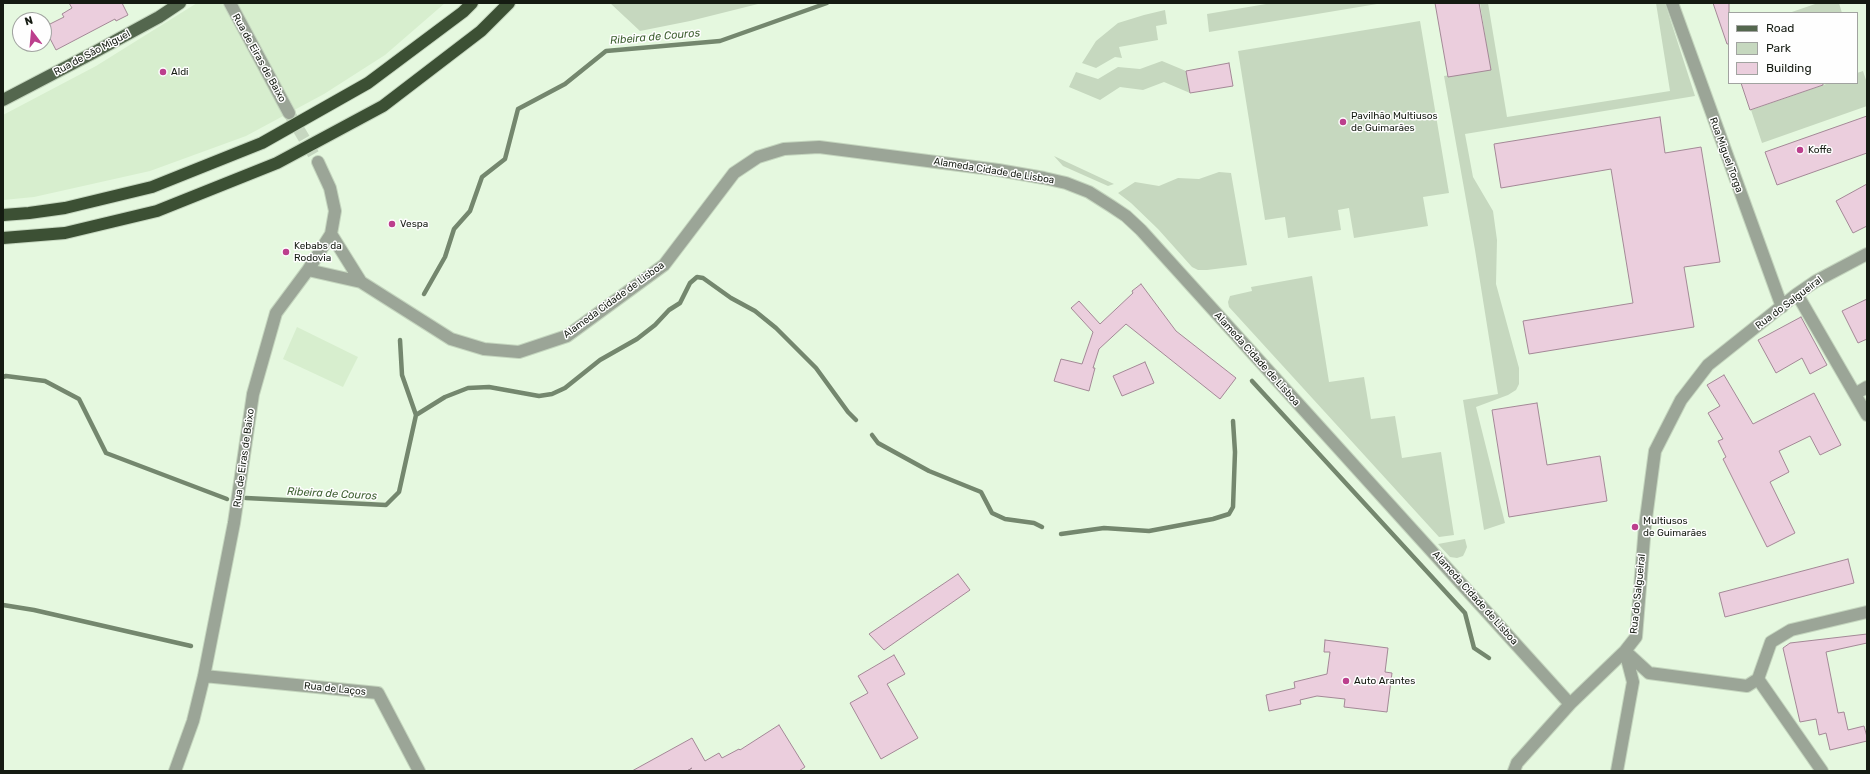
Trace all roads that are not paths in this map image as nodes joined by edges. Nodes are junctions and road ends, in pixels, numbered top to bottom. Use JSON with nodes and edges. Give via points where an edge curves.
{"nodes":[{"id":1,"x":180,"y":3,"type":"edge"},
{"id":2,"x":230,"y":3,"type":"edge"},
{"id":3,"x":472,"y":3,"type":"edge"},
{"id":4,"x":509,"y":3,"type":"edge"},
{"id":5,"x":1672,"y":3,"type":"edge"},
{"id":6,"x":3,"y":100,"type":"edge"},
{"id":7,"x":289,"y":113,"type":"tunnel mouth"},
{"id":8,"x":318,"y":162,"type":"tunnel mouth"},
{"id":9,"x":3,"y":215,"type":"edge"},
{"id":10,"x":331,"y":234,"type":"junction"},
{"id":11,"x":3,"y":238,"type":"edge"},
{"id":12,"x":1867,"y":254,"type":"edge"},
{"id":13,"x":308,"y":270,"type":"junction"},
{"id":14,"x":361,"y":282,"type":"junction"},
{"id":15,"x":1798,"y":294,"type":"junction"},
{"id":16,"x":1782,"y":308,"type":"junction"},
{"id":17,"x":1867,"y":387,"type":"edge"},
{"id":18,"x":1855,"y":394,"type":"junction"},
{"id":19,"x":1867,"y":415,"type":"edge"},
{"id":20,"x":1867,"y":612,"type":"edge"},
{"id":21,"x":1625,"y":651,"type":"junction"},
{"id":22,"x":204,"y":676,"type":"junction"},
{"id":23,"x":1758,"y":679,"type":"junction"},
{"id":24,"x":1570,"y":704,"type":"junction"},
{"id":25,"x":175,"y":771,"type":"edge"},
{"id":26,"x":419,"y":771,"type":"edge"},
{"id":27,"x":1514,"y":771,"type":"edge"},
{"id":28,"x":1617,"y":771,"type":"edge"},
{"id":29,"x":1822,"y":771,"type":"edge"}],
"edges":[{"from":1,"to":6,"type":"main road","name":"Rua de São Miguel","via":[[160,17]]},
{"from":2,"to":7,"type":"street","name":"Rua de Eiras de Baixo"},
{"from":3,"to":9,"type":"highway","via":[[368,83],[262,144],[152,187],[65,208]]},
{"from":4,"to":11,"type":"highway","via":[[481,30],[383,106],[277,163],[157,211],[65,233]]},
{"from":5,"to":16,"type":"street","name":"Rua Miguel Torga"},
{"from":8,"to":10,"type":"street","name":"Rua de Eiras de Baixo","via":[[330,188],[335,211]]},
{"from":10,"to":13,"type":"street","name":"Rua de Eiras de Baixo"},
{"from":10,"to":14,"type":"street","name":"Alameda Cidade de Lisboa"},
{"from":12,"to":15,"type":"street","name":"Rua do Salgueiral","via":[[1816,281]]},
{"from":13,"to":14,"type":"street","name":"Alameda Cidade de Lisboa"},
{"from":13,"to":22,"type":"street","name":"Rua de Eiras de Baixo","via":[[276,313],[252,394],[234,523]]},
{"from":14,"to":24,"type":"street","name":"Alameda Cidade de Lisboa","via":[[451,339],[484,349],[519,352],[567,336],[664,265],[734,173],[758,157],[784,149],[819,147],[998,170],[1066,183],[1089,192],[1126,216],[1140,230]]},
{"from":15,"to":16,"type":"street","name":"Rua do Salgueiral"},
{"from":15,"to":18,"type":"street"},
{"from":16,"to":21,"type":"street","name":"Rua do Salgueiral","via":[[1708,366],[1681,400],[1655,451],[1644,534],[1636,637]]},
{"from":17,"to":18,"type":"street"},
{"from":18,"to":19,"type":"street"},
{"from":20,"to":23,"type":"street","via":[[1791,630],[1771,642]]},
{"from":21,"to":23,"type":"street","via":[[1649,674],[1747,686]]},
{"from":21,"to":24,"type":"street","name":"Rua do Salgueiral"},
{"from":21,"to":28,"type":"street","via":[[1633,682]]},
{"from":22,"to":25,"type":"street","name":"Rua de Eiras de Baixo","via":[[193,721]]},
{"from":22,"to":26,"type":"street","name":"Rua de Laços","via":[[378,693]]},
{"from":23,"to":29,"type":"street"},
{"from":24,"to":27,"type":"street","name":"Rua do Salgueiral","via":[[1517,763]]}]}
